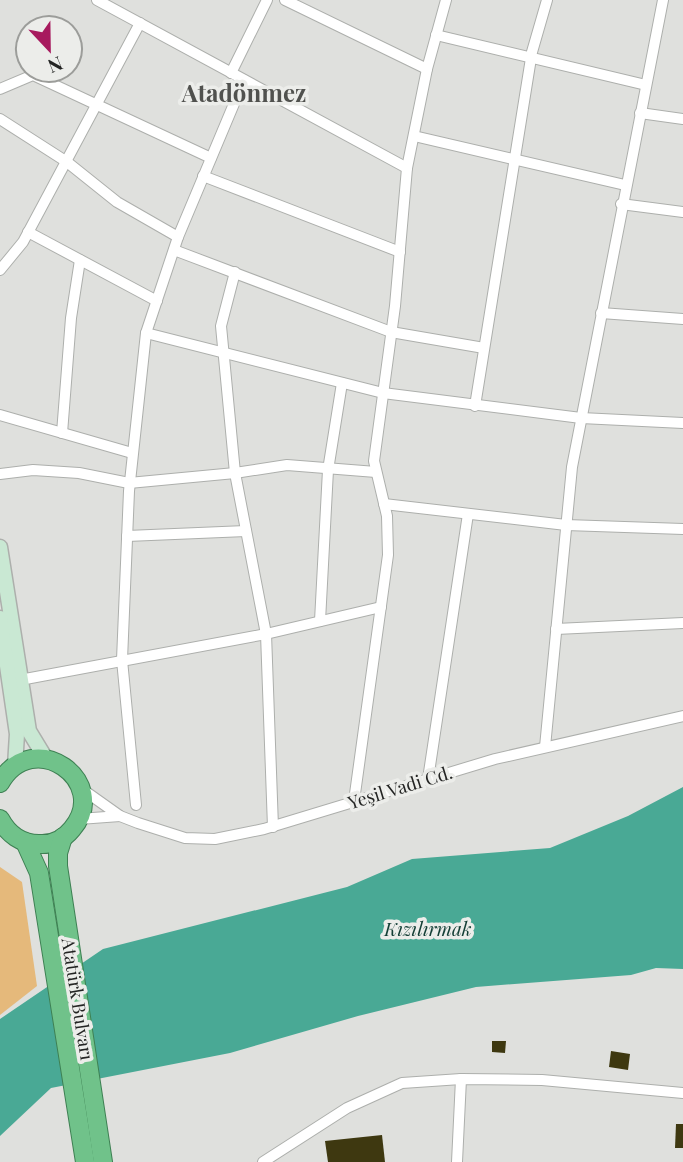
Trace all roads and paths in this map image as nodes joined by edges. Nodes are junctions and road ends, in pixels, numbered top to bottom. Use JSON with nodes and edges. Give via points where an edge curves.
{"nodes":[{"id":1,"x":97,"y":0,"type":"edge"},
{"id":2,"x":267,"y":0,"type":"edge"},
{"id":3,"x":285,"y":0,"type":"edge"},
{"id":4,"x":446,"y":0,"type":"edge"},
{"id":5,"x":547,"y":0,"type":"edge"},
{"id":6,"x":663,"y":0,"type":"edge"},
{"id":7,"x":140,"y":23,"type":"junction"},
{"id":8,"x":436,"y":35,"type":"junction"},
{"id":9,"x":531,"y":58,"type":"junction"},
{"id":10,"x":428,"y":69,"type":"junction"},
{"id":11,"x":231,"y":74,"type":"junction"},
{"id":12,"x":244,"y":80,"type":"junction"},
{"id":13,"x":646,"y":85,"type":"junction"},
{"id":14,"x":0,"y":89,"type":"edge"},
{"id":15,"x":97,"y":107,"type":"junction"},
{"id":16,"x":640,"y":113,"type":"junction"},
{"id":17,"x":0,"y":119,"type":"edge"},
{"id":18,"x":683,"y":119,"type":"edge"},
{"id":19,"x":414,"y":136,"type":"junction"},
{"id":20,"x":211,"y":158,"type":"junction"},
{"id":21,"x":67,"y":162,"type":"junction"},
{"id":22,"x":514,"y":162,"type":"junction"},
{"id":23,"x":407,"y":168,"type":"junction"},
{"id":24,"x":203,"y":176,"type":"junction"},
{"id":25,"x":625,"y":185,"type":"junction"},
{"id":26,"x":621,"y":205,"type":"junction"},
{"id":27,"x":683,"y":212,"type":"edge"},
{"id":28,"x":28,"y":232,"type":"junction"},
{"id":29,"x":178,"y":237,"type":"junction"},
{"id":30,"x":174,"y":250,"type":"junction"},
{"id":31,"x":400,"y":252,"type":"junction"},
{"id":32,"x":80,"y":260,"type":"junction"},
{"id":33,"x":0,"y":270,"type":"edge"},
{"id":34,"x":234,"y":272,"type":"junction"},
{"id":35,"x":157,"y":301,"type":"junction"},
{"id":36,"x":601,"y":313,"type":"junction"},
{"id":37,"x":683,"y":319,"type":"edge"},
{"id":38,"x":391,"y":332,"type":"junction"},
{"id":39,"x":146,"y":333,"type":"junction"},
{"id":40,"x":484,"y":348,"type":"junction"},
{"id":41,"x":226,"y":353,"type":"junction"},
{"id":42,"x":342,"y":383,"type":"junction"},
{"id":43,"x":383,"y":393,"type":"junction"},
{"id":44,"x":475,"y":406,"type":"junction"},
{"id":45,"x":0,"y":415,"type":"edge"},
{"id":46,"x":581,"y":418,"type":"junction"},
{"id":47,"x":683,"y":423,"type":"edge"},
{"id":48,"x":62,"y":433,"type":"junction"},
{"id":49,"x":132,"y":453,"type":"junction"},
{"id":50,"x":328,"y":470,"type":"junction"},
{"id":51,"x":376,"y":472,"type":"junction"},
{"id":52,"x":235,"y":473,"type":"junction"},
{"id":53,"x":0,"y":474,"type":"edge"},
{"id":54,"x":129,"y":483,"type":"junction"},
{"id":55,"x":384,"y":504,"type":"junction"},
{"id":56,"x":468,"y":514,"type":"junction"},
{"id":57,"x":566,"y":525,"type":"junction"},
{"id":58,"x":683,"y":529,"type":"edge"},
{"id":59,"x":246,"y":531,"type":"junction"},
{"id":60,"x":127,"y":536,"type":"junction"},
{"id":61,"x":0,"y":547,"type":"edge"},
{"id":62,"x":381,"y":607,"type":"junction"},
{"id":63,"x":0,"y":619,"type":"edge"},
{"id":64,"x":320,"y":621,"type":"junction"},
{"id":65,"x":683,"y":623,"type":"edge"},
{"id":66,"x":556,"y":629,"type":"junction"},
{"id":67,"x":266,"y":634,"type":"junction"},
{"id":68,"x":122,"y":660,"type":"junction"},
{"id":69,"x":20,"y":680,"type":"junction"},
{"id":70,"x":683,"y":716,"type":"edge"},
{"id":71,"x":545,"y":747,"type":"junction"},
{"id":72,"x":46,"y":759,"type":"junction"},
{"id":73,"x":15,"y":766,"type":"junction"},
{"id":74,"x":428,"y":779,"type":"junction"},
{"id":75,"x":0,"y":783,"type":"edge"},
{"id":76,"x":81,"y":788,"type":"junction"},
{"id":77,"x":354,"y":801,"type":"junction"},
{"id":78,"x":136,"y":805,"type":"dead end"},
{"id":79,"x":120,"y":816,"type":"junction"},
{"id":80,"x":0,"y":819,"type":"edge"},
{"id":81,"x":79,"y":819,"type":"junction"},
{"id":82,"x":273,"y":827,"type":"junction"},
{"id":83,"x":64,"y":837,"type":"junction"},
{"id":84,"x":25,"y":842,"type":"junction"},
{"id":85,"x":65,"y":971,"type":"junction"},
{"id":86,"x":461,"y":1079,"type":"junction"},
{"id":87,"x":683,"y":1093,"type":"edge"},
{"id":88,"x":90,"y":1140,"type":"junction"},
{"id":89,"x":85,"y":1162,"type":"edge"},
{"id":90,"x":103,"y":1162,"type":"edge"},
{"id":91,"x":263,"y":1162,"type":"edge"},
{"id":92,"x":457,"y":1162,"type":"edge"}],
"edges":[{"from":1,"to":7,"type":"street"},
{"from":2,"to":11,"type":"street"},
{"from":3,"to":10,"type":"street"},
{"from":4,"to":8,"type":"street"},
{"from":5,"to":9,"type":"street"},
{"from":6,"to":13,"type":"street"},
{"from":7,"to":11,"type":"street"},
{"from":7,"to":15,"type":"street"},
{"from":8,"to":9,"type":"street"},
{"from":8,"to":10,"type":"street"},
{"from":9,"to":13,"type":"street"},
{"from":9,"to":22,"type":"street"},
{"from":10,"to":19,"type":"street"},
{"from":11,"to":12,"type":"street"},
{"from":12,"to":20,"type":"street"},
{"from":12,"to":23,"type":"street"},
{"from":13,"to":16,"type":"street"},
{"from":14,"to":15,"type":"street","via":[[33,75]]},
{"from":15,"to":20,"type":"street"},
{"from":15,"to":21,"type":"street"},
{"from":16,"to":18,"type":"street"},
{"from":16,"to":25,"type":"street"},
{"from":17,"to":21,"type":"street"},
{"from":19,"to":22,"type":"street"},
{"from":19,"to":23,"type":"street"},
{"from":20,"to":24,"type":"street"},
{"from":21,"to":28,"type":"street"},
{"from":21,"to":29,"type":"street","via":[[117,202]]},
{"from":22,"to":25,"type":"street"},
{"from":22,"to":40,"type":"street"},
{"from":23,"to":31,"type":"street"},
{"from":24,"to":29,"type":"street"},
{"from":24,"to":31,"type":"street"},
{"from":25,"to":26,"type":"street"},
{"from":26,"to":27,"type":"street"},
{"from":26,"to":36,"type":"street"},
{"from":28,"to":32,"type":"street"},
{"from":28,"to":33,"type":"street"},
{"from":29,"to":30,"type":"street"},
{"from":30,"to":34,"type":"street"},
{"from":30,"to":35,"type":"street"},
{"from":31,"to":38,"type":"street"},
{"from":32,"to":35,"type":"street"},
{"from":32,"to":48,"type":"street"},
{"from":34,"to":38,"type":"street"},
{"from":34,"to":41,"type":"street","via":[[221,326]]},
{"from":35,"to":39,"type":"street"},
{"from":36,"to":37,"type":"street"},
{"from":36,"to":46,"type":"street"},
{"from":38,"to":40,"type":"street"},
{"from":38,"to":43,"type":"street"},
{"from":39,"to":41,"type":"street"},
{"from":39,"to":49,"type":"street"},
{"from":40,"to":44,"type":"street"},
{"from":41,"to":42,"type":"street"},
{"from":41,"to":52,"type":"street"},
{"from":42,"to":43,"type":"street"},
{"from":42,"to":50,"type":"street"},
{"from":43,"to":44,"type":"street"},
{"from":43,"to":51,"type":"street"},
{"from":44,"to":46,"type":"street"},
{"from":45,"to":48,"type":"street"},
{"from":46,"to":47,"type":"street"},
{"from":46,"to":57,"type":"street"},
{"from":48,"to":49,"type":"street"},
{"from":49,"to":54,"type":"street"},
{"from":50,"to":51,"type":"street"},
{"from":50,"to":52,"type":"street","via":[[288,465]]},
{"from":50,"to":64,"type":"street"},
{"from":51,"to":55,"type":"street"},
{"from":52,"to":54,"type":"street"},
{"from":52,"to":59,"type":"street"},
{"from":53,"to":54,"type":"street","via":[[79,473]]},
{"from":54,"to":60,"type":"street"},
{"from":55,"to":56,"type":"street"},
{"from":55,"to":62,"type":"street","via":[[388,555]]},
{"from":56,"to":57,"type":"street"},
{"from":56,"to":74,"type":"street"},
{"from":57,"to":58,"type":"street"},
{"from":57,"to":66,"type":"street"},
{"from":59,"to":60,"type":"street"},
{"from":59,"to":67,"type":"street"},
{"from":60,"to":68,"type":"street"},
{"from":61,"to":69,"type":"main road"},
{"from":62,"to":64,"type":"street"},
{"from":62,"to":77,"type":"street"},
{"from":63,"to":73,"type":"main road","via":[[17,734]]},
{"from":64,"to":67,"type":"street"},
{"from":65,"to":66,"type":"street"},
{"from":66,"to":71,"type":"street"},
{"from":67,"to":68,"type":"street"},
{"from":67,"to":82,"type":"street"},
{"from":68,"to":69,"type":"street"},
{"from":68,"to":78,"type":"street"},
{"from":69,"to":72,"type":"main road","via":[[29,731]]},
{"from":70,"to":71,"type":"street","name":"Yeşil Vadi Cd."},
{"from":71,"to":74,"type":"street","name":"Yeşil Vadi Cd."},
{"from":72,"to":73,"type":"highway","via":[[30,759]]},
{"from":72,"to":76,"type":"highway","via":[[67,768]]},
{"from":73,"to":75,"type":"highway"},
{"from":74,"to":77,"type":"street","name":"Yeşil Vadi Cd."},
{"from":76,"to":79,"type":"street"},
{"from":76,"to":81,"type":"highway"},
{"from":77,"to":82,"type":"street","name":"Yeşil Vadi Cd."},
{"from":79,"to":81,"type":"street"},
{"from":79,"to":82,"type":"street","name":"Yeşil Vadi Cd.","via":[[185,838],[215,839]]},
{"from":80,"to":84,"type":"highway","name":"Atatürk Bulvarı","via":[[11,835]]},
{"from":81,"to":83,"type":"highway"},
{"from":83,"to":84,"type":"highway","via":[[41,845]]},
{"from":83,"to":85,"type":"highway","name":"Atatürk Bulvarı","via":[[58,866]]},
{"from":84,"to":85,"type":"highway","name":"Atatürk Bulvarı","via":[[39,873]]},
{"from":85,"to":88,"type":"highway","name":"Atatürk Bulvarı"},
{"from":86,"to":87,"type":"street","via":[[542,1080]]},
{"from":86,"to":91,"type":"street","via":[[402,1083],[347,1108]]},
{"from":86,"to":92,"type":"street"},
{"from":88,"to":89,"type":"highway","name":"Atatürk Bulvarı"},
{"from":88,"to":90,"type":"highway","name":"Atatürk Bulvarı"}]}
